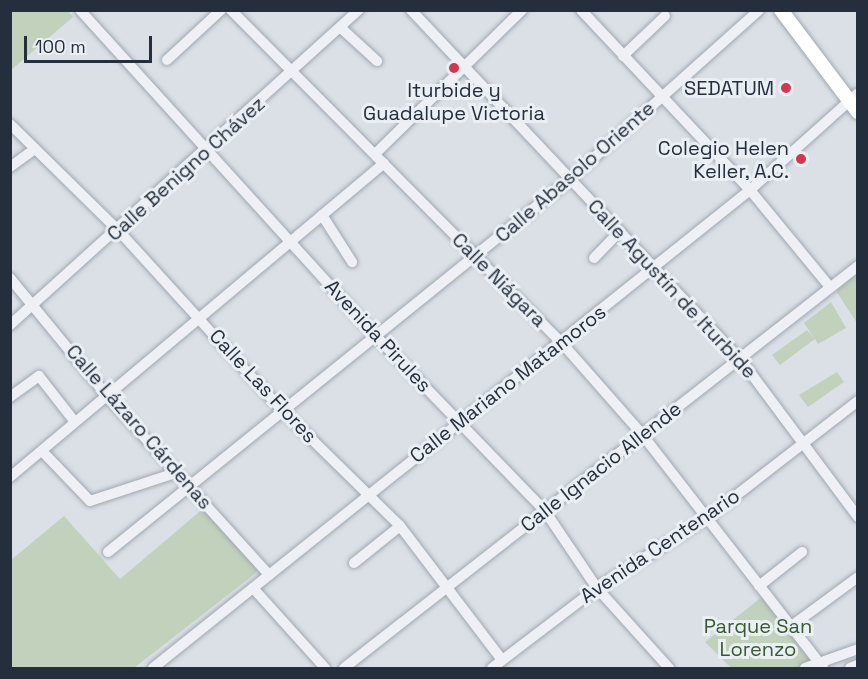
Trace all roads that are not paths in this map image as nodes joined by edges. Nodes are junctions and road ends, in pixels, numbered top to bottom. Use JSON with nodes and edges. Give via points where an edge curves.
{"nodes":[{"id":1,"x":80,"y":10,"type":"edge"},
{"id":2,"x":221,"y":10,"type":"edge"},
{"id":3,"x":231,"y":10,"type":"edge"},
{"id":4,"x":359,"y":10,"type":"edge"},
{"id":5,"x":411,"y":10,"type":"edge"},
{"id":6,"x":522,"y":10,"type":"edge"},
{"id":7,"x":581,"y":10,"type":"edge"},
{"id":8,"x":759,"y":10,"type":"edge"},
{"id":9,"x":781,"y":10,"type":"edge"},
{"id":10,"x":665,"y":16,"type":"dead end"},
{"id":11,"x":341,"y":28,"type":"junction"},
{"id":12,"x":623,"y":56,"type":"junction"},
{"id":13,"x":167,"y":60,"type":"dead end"},
{"id":14,"x":377,"y":61,"type":"dead end"},
{"id":15,"x":465,"y":70,"type":"junction"},
{"id":16,"x":295,"y":73,"type":"junction"},
{"id":17,"x":853,"y":96,"type":"edge"},
{"id":18,"x":662,"y":98,"type":"junction"},
{"id":19,"x":858,"y":112,"type":"edge"},
{"id":20,"x":10,"y":124,"type":"edge"},
{"id":21,"x":35,"y":149,"type":"junction"},
{"id":22,"x":209,"y":149,"type":"junction"},
{"id":23,"x":375,"y":154,"type":"junction"},
{"id":24,"x":384,"y":163,"type":"junction"},
{"id":25,"x":10,"y":167,"type":"edge"},
{"id":26,"x":569,"y":180,"type":"junction"},
{"id":27,"x":750,"y":190,"type":"junction"},
{"id":28,"x":322,"y":215,"type":"junction"},
{"id":29,"x":118,"y":230,"type":"junction"},
{"id":30,"x":620,"y":231,"type":"junction"},
{"id":31,"x":291,"y":241,"type":"junction"},
{"id":32,"x":476,"y":256,"type":"junction"},
{"id":33,"x":594,"y":258,"type":"dead end"},
{"id":34,"x":352,"y":262,"type":"dead end"},
{"id":35,"x":858,"y":266,"type":"edge"},
{"id":36,"x":655,"y":268,"type":"junction"},
{"id":37,"x":10,"y":278,"type":"edge"},
{"id":38,"x":830,"y":287,"type":"junction"},
{"id":39,"x":33,"y":305,"type":"junction"},
{"id":40,"x":198,"y":316,"type":"junction"},
{"id":41,"x":10,"y":325,"type":"edge"},
{"id":42,"x":374,"y":334,"type":"junction"},
{"id":43,"x":561,"y":342,"type":"junction"},
{"id":44,"x":741,"y":360,"type":"junction"},
{"id":45,"x":106,"y":395,"type":"junction"},
{"id":46,"x":10,"y":397,"type":"edge"},
{"id":47,"x":858,"y":401,"type":"edge"},
{"id":48,"x":281,"y":409,"type":"junction"},
{"id":49,"x":75,"y":422,"type":"junction"},
{"id":50,"x":460,"y":424,"type":"junction"},
{"id":51,"x":641,"y":433,"type":"junction"},
{"id":52,"x":805,"y":441,"type":"junction"},
{"id":53,"x":42,"y":451,"type":"junction"},
{"id":54,"x":175,"y":473,"type":"junction"},
{"id":55,"x":10,"y":477,"type":"edge"},
{"id":56,"x":190,"y":487,"type":"junction"},
{"id":57,"x":367,"y":494,"type":"junction"},
{"id":58,"x":546,"y":511,"type":"junction"},
{"id":59,"x":858,"y":517,"type":"edge"},
{"id":60,"x":708,"y":518,"type":"junction"},
{"id":61,"x":400,"y":526,"type":"junction"},
{"id":62,"x":108,"y":552,"type":"dead end"},
{"id":63,"x":802,"y":552,"type":"dead end"},
{"id":64,"x":354,"y":563,"type":"dead end"},
{"id":65,"x":269,"y":575,"type":"junction"},
{"id":66,"x":858,"y":577,"type":"edge"},
{"id":67,"x":448,"y":586,"type":"junction"},
{"id":68,"x":759,"y":586,"type":"junction"},
{"id":69,"x":253,"y":588,"type":"junction"},
{"id":70,"x":597,"y":588,"type":"junction"},
{"id":71,"x":790,"y":627,"type":"junction"},
{"id":72,"x":858,"y":649,"type":"edge"},
{"id":73,"x":502,"y":660,"type":"junction"},
{"id":74,"x":858,"y":665,"type":"edge"},
{"id":75,"x":663,"y":666,"type":"edge"},
{"id":76,"x":820,"y":666,"type":"edge"},
{"id":77,"x":153,"y":669,"type":"edge"},
{"id":78,"x":326,"y":669,"type":"edge"},
{"id":79,"x":344,"y":669,"type":"edge"},
{"id":80,"x":492,"y":669,"type":"edge"},
{"id":81,"x":805,"y":669,"type":"edge"},
{"id":82,"x":850,"y":669,"type":"edge"}],
"edges":[{"from":1,"to":22,"type":"street","name":"Avenida Pirules"},
{"from":2,"to":13,"type":"street"},
{"from":3,"to":16,"type":"street","name":"Calle Niágara"},
{"from":4,"to":11,"type":"street","name":"Calle Benigno Chávez"},
{"from":5,"to":15,"type":"street","name":"Calle Agustín de Iturbide"},
{"from":6,"to":15,"type":"street"},
{"from":7,"to":12,"type":"street"},
{"from":8,"to":18,"type":"street","name":"Calle Abasolo Oriente"},
{"from":9,"to":17,"type":"main road"},
{"from":10,"to":12,"type":"street"},
{"from":11,"to":14,"type":"street"},
{"from":11,"to":16,"type":"street","name":"Calle Benigno Chávez"},
{"from":12,"to":18,"type":"street"},
{"from":15,"to":23,"type":"street"},
{"from":15,"to":26,"type":"street","name":"Calle Agustín de Iturbide"},
{"from":16,"to":22,"type":"street","name":"Calle Benigno Chávez"},
{"from":16,"to":23,"type":"street","name":"Calle Niágara"},
{"from":17,"to":19,"type":"main road"},
{"from":17,"to":27,"type":"street","name":"Calle Mariano Matamoros"},
{"from":18,"to":26,"type":"street","name":"Calle Abasolo Oriente"},
{"from":18,"to":27,"type":"street"},
{"from":20,"to":21,"type":"street","name":"Calle Las Flores"},
{"from":21,"to":25,"type":"street"},
{"from":21,"to":29,"type":"street","name":"Calle Las Flores"},
{"from":22,"to":29,"type":"street","name":"Calle Benigno Chávez"},
{"from":22,"to":31,"type":"street","name":"Avenida Pirules"},
{"from":23,"to":24,"type":"street","name":"Calle Niágara"},
{"from":24,"to":28,"type":"street"},
{"from":24,"to":32,"type":"street","name":"Calle Niágara"},
{"from":26,"to":30,"type":"street","name":"Calle Agustín de Iturbide"},
{"from":26,"to":32,"type":"street","name":"Calle Abasolo Oriente"},
{"from":27,"to":36,"type":"street","name":"Calle Mariano Matamoros"},
{"from":27,"to":38,"type":"street"},
{"from":28,"to":31,"type":"street"},
{"from":28,"to":34,"type":"street"},
{"from":29,"to":39,"type":"street","name":"Calle Benigno Chávez"},
{"from":29,"to":40,"type":"street","name":"Calle Las Flores"},
{"from":30,"to":33,"type":"street"},
{"from":30,"to":36,"type":"street","name":"Calle Agustín de Iturbide"},
{"from":31,"to":40,"type":"street"},
{"from":31,"to":42,"type":"street","name":"Avenida Pirules"},
{"from":32,"to":42,"type":"street","name":"Calle Abasolo Oriente"},
{"from":32,"to":43,"type":"street","name":"Calle Niágara"},
{"from":35,"to":38,"type":"street","name":"Calle Ignacio Allende"},
{"from":36,"to":43,"type":"street","name":"Calle Mariano Matamoros"},
{"from":36,"to":44,"type":"street","name":"Calle Agustín de Iturbide"},
{"from":37,"to":39,"type":"street","name":"Calle Lázaro Cárdenas"},
{"from":38,"to":44,"type":"street","name":"Calle Ignacio Allende"},
{"from":39,"to":41,"type":"street","name":"Calle Benigno Chávez"},
{"from":39,"to":45,"type":"street","name":"Calle Lázaro Cárdenas"},
{"from":40,"to":45,"type":"street"},
{"from":40,"to":48,"type":"street","name":"Calle Las Flores"},
{"from":42,"to":48,"type":"street","name":"Calle Abasolo Oriente"},
{"from":42,"to":50,"type":"street","name":"Avenida Pirules"},
{"from":43,"to":50,"type":"street","name":"Calle Mariano Matamoros"},
{"from":43,"to":51,"type":"street","name":"Calle Niágara"},
{"from":44,"to":51,"type":"street","name":"Calle Ignacio Allende"},
{"from":44,"to":52,"type":"street","name":"Calle Agustín de Iturbide"},
{"from":45,"to":49,"type":"street"},
{"from":45,"to":54,"type":"street","name":"Calle Lázaro Cárdenas"},
{"from":46,"to":49,"type":"street","via":[[39,376]]},
{"from":47,"to":52,"type":"street","name":"Avenida Centenario"},
{"from":48,"to":56,"type":"street","name":"Calle Abasolo Oriente"},
{"from":48,"to":57,"type":"street","name":"Calle Las Flores"},
{"from":49,"to":53,"type":"street"},
{"from":50,"to":57,"type":"street","name":"Calle Mariano Matamoros"},
{"from":50,"to":58,"type":"street","name":"Avenida Pirules"},
{"from":51,"to":58,"type":"street","name":"Calle Ignacio Allende"},
{"from":51,"to":60,"type":"street","name":"Calle Niágara"},
{"from":52,"to":59,"type":"street","name":"Calle Agustín de Iturbide"},
{"from":52,"to":60,"type":"street","name":"Avenida Centenario"},
{"from":53,"to":54,"type":"street","via":[[90,501]]},
{"from":53,"to":55,"type":"street"},
{"from":54,"to":56,"type":"street","name":"Calle Lázaro Cárdenas"},
{"from":56,"to":62,"type":"street","name":"Calle Abasolo Oriente"},
{"from":56,"to":65,"type":"street","name":"Calle Lázaro Cárdenas"},
{"from":57,"to":61,"type":"street","name":"Calle Las Flores"},
{"from":57,"to":65,"type":"street","name":"Calle Mariano Matamoros"},
{"from":58,"to":67,"type":"street","name":"Calle Ignacio Allende"},
{"from":58,"to":70,"type":"street","name":"Avenida Pirules"},
{"from":60,"to":68,"type":"street","name":"Calle Niágara"},
{"from":60,"to":70,"type":"street","name":"Avenida Centenario"},
{"from":61,"to":64,"type":"street"},
{"from":61,"to":67,"type":"street","name":"Calle Las Flores"},
{"from":63,"to":68,"type":"street"},
{"from":65,"to":69,"type":"street","name":"Calle Mariano Matamoros"},
{"from":66,"to":71,"type":"street"},
{"from":67,"to":73,"type":"street","name":"Calle Las Flores"},
{"from":67,"to":79,"type":"street","name":"Calle Ignacio Allende"},
{"from":68,"to":71,"type":"street","name":"Calle Niágara"},
{"from":69,"to":77,"type":"street","name":"Calle Mariano Matamoros"},
{"from":69,"to":78,"type":"street"},
{"from":70,"to":73,"type":"street","name":"Avenida Centenario"},
{"from":70,"to":75,"type":"street","name":"Avenida Pirules"},
{"from":71,"to":76,"type":"street","name":"Calle Niágara"},
{"from":72,"to":76,"type":"street"},
{"from":73,"to":80,"type":"street","name":"Avenida Centenario"},
{"from":74,"to":82,"type":"street"},
{"from":76,"to":81,"type":"street"}]}
